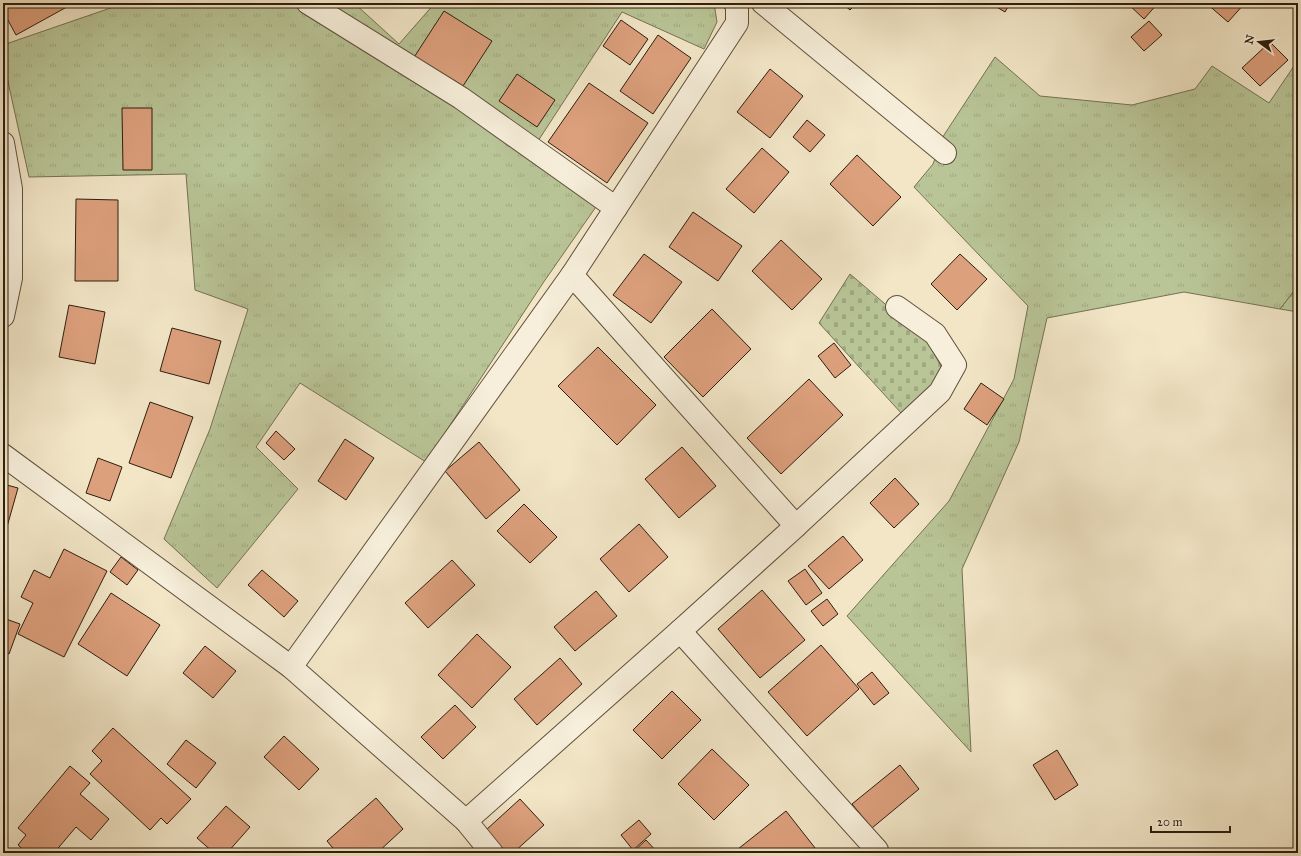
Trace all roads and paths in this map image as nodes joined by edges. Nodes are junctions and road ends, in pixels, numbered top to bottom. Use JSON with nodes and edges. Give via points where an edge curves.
{"nodes":[{"id":1,"x":308,"y":3,"type":"edge"},
{"id":2,"x":764,"y":3,"type":"edge"},
{"id":3,"x":738,"y":4,"type":"edge"},
{"id":4,"x":3,"y":143,"type":"edge"},
{"id":5,"x":945,"y":153,"type":"dead end"},
{"id":6,"x":616,"y":208,"type":"junction"},
{"id":7,"x":572,"y":275,"type":"junction"},
{"id":8,"x":897,"y":307,"type":"dead end"},
{"id":9,"x":3,"y":316,"type":"edge"},
{"id":10,"x":3,"y":455,"type":"edge"},
{"id":11,"x":796,"y":526,"type":"junction"},
{"id":12,"x":680,"y":631,"type":"junction"},
{"id":13,"x":291,"y":667,"type":"junction"},
{"id":14,"x":466,"y":821,"type":"junction"},
{"id":15,"x":492,"y":853,"type":"edge"},
{"id":16,"x":874,"y":853,"type":"edge"}],
"edges":[{"from":1,"to":6,"type":"street","via":[[461,98]]},
{"from":2,"to":5,"type":"street"},
{"from":3,"to":6,"type":"street","via":[[736,23]]},
{"from":4,"to":9,"type":"street","via":[[11,189],[11,278]]},
{"from":6,"to":7,"type":"street"},
{"from":7,"to":11,"type":"street"},
{"from":7,"to":13,"type":"street"},
{"from":8,"to":11,"type":"street","via":[[935,334],[955,365],[940,392]]},
{"from":10,"to":13,"type":"street"},
{"from":11,"to":12,"type":"street"},
{"from":12,"to":14,"type":"street"},
{"from":12,"to":16,"type":"street","via":[[877,850]]},
{"from":13,"to":14,"type":"street"},
{"from":14,"to":15,"type":"street"}]}
